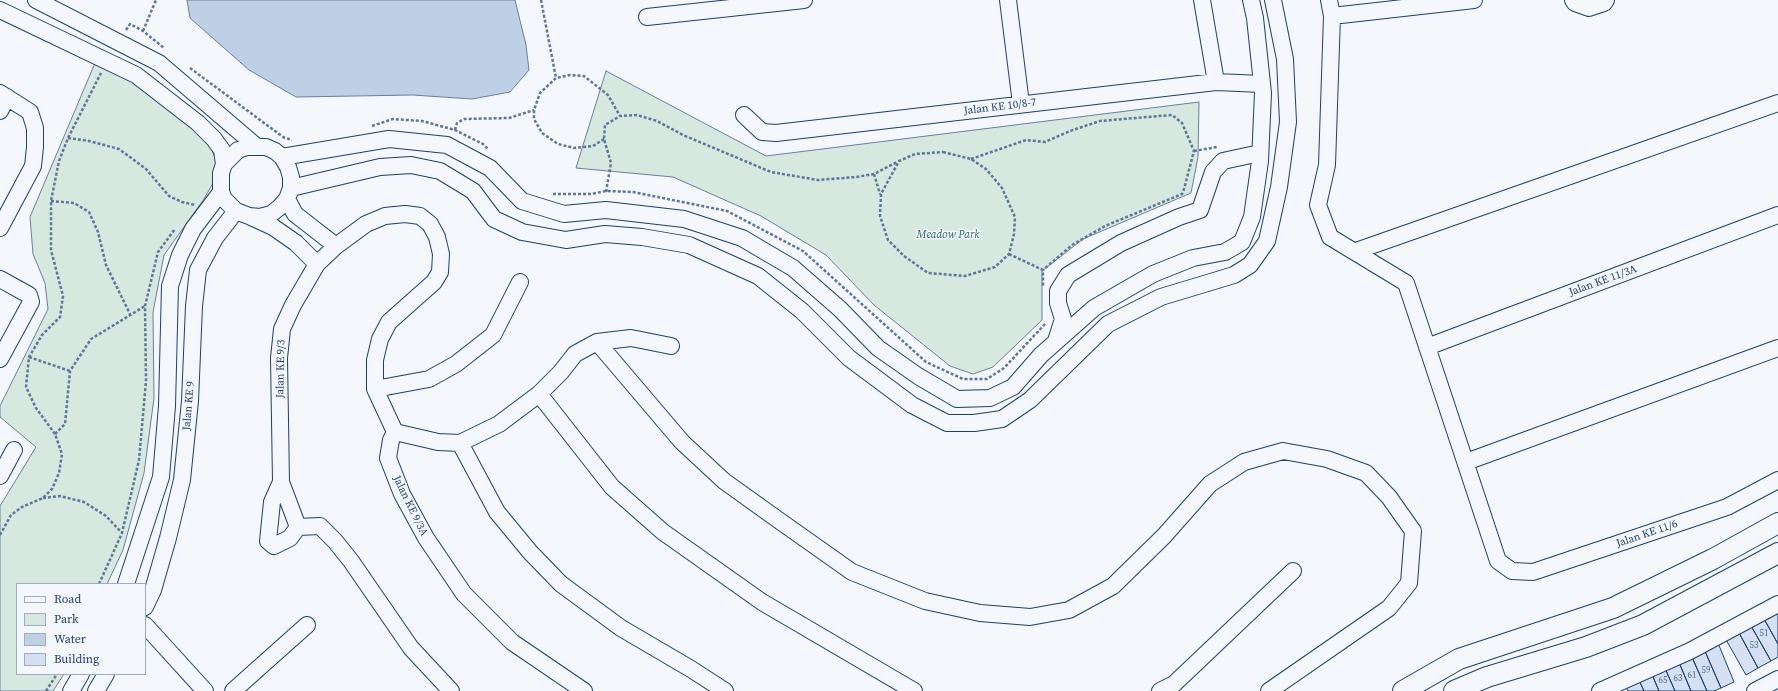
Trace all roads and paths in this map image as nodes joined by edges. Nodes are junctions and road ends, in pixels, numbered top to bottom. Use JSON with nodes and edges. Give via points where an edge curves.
{"nodes":[{"id":1,"x":36,"y":0,"type":"edge"},
{"id":2,"x":156,"y":0,"type":"edge"},
{"id":3,"x":541,"y":0,"type":"edge"},
{"id":4,"x":804,"y":0,"type":"edge"},
{"id":5,"x":1008,"y":0,"type":"edge"},
{"id":6,"x":1202,"y":0,"type":"edge"},
{"id":7,"x":1251,"y":0,"type":"edge"},
{"id":8,"x":1273,"y":0,"type":"edge"},
{"id":9,"x":1329,"y":0,"type":"edge"},
{"id":10,"x":1474,"y":0,"type":"edge"},
{"id":11,"x":1573,"y":0,"type":"edge"},
{"id":12,"x":1606,"y":0,"type":"edge"},
{"id":13,"x":0,"y":10,"type":"edge"},
{"id":14,"x":1332,"y":16,"type":"junction"},
{"id":15,"x":647,"y":17,"type":"dead end"},
{"id":16,"x":143,"y":31,"type":"dead end"},
{"id":17,"x":108,"y":62,"type":"junction"},
{"id":18,"x":556,"y":78,"type":"junction"},
{"id":19,"x":1216,"y":82,"type":"junction"},
{"id":20,"x":1262,"y":84,"type":"junction"},
{"id":21,"x":2,"y":101,"type":"edge"},
{"id":22,"x":1778,"y":103,"type":"edge"},
{"id":23,"x":1021,"y":104,"type":"junction"},
{"id":24,"x":534,"y":110,"type":"junction"},
{"id":25,"x":744,"y":115,"type":"dead end"},
{"id":26,"x":620,"y":116,"type":"junction"},
{"id":27,"x":455,"y":130,"type":"dead end"},
{"id":28,"x":68,"y":138,"type":"junction"},
{"id":29,"x":604,"y":139,"type":"junction"},
{"id":30,"x":256,"y":146,"type":"junction"},
{"id":31,"x":1222,"y":146,"type":"dead end"},
{"id":32,"x":1194,"y":151,"type":"junction"},
{"id":33,"x":1260,"y":153,"type":"junction"},
{"id":34,"x":282,"y":157,"type":"junction"},
{"id":35,"x":971,"y":159,"type":"junction"},
{"id":36,"x":899,"y":161,"type":"junction"},
{"id":37,"x":224,"y":164,"type":"junction"},
{"id":38,"x":874,"y":174,"type":"junction"},
{"id":39,"x":221,"y":192,"type":"junction"},
{"id":40,"x":289,"y":193,"type":"junction"},
{"id":41,"x":881,"y":194,"type":"junction"},
{"id":42,"x":51,"y":201,"type":"junction"},
{"id":43,"x":199,"y":205,"type":"junction"},
{"id":44,"x":189,"y":210,"type":"dead end"},
{"id":45,"x":606,"y":210,"type":"junction"},
{"id":46,"x":242,"y":214,"type":"junction"},
{"id":47,"x":1778,"y":216,"type":"edge"},
{"id":48,"x":0,"y":228,"type":"edge"},
{"id":49,"x":176,"y":228,"type":"dead end"},
{"id":50,"x":336,"y":246,"type":"junction"},
{"id":51,"x":1356,"y":251,"type":"junction"},
{"id":52,"x":317,"y":264,"type":"junction"},
{"id":53,"x":1043,"y":270,"type":"dead end"},
{"id":54,"x":0,"y":279,"type":"edge"},
{"id":55,"x":520,"y":282,"type":"dead end"},
{"id":56,"x":145,"y":306,"type":"junction"},
{"id":57,"x":130,"y":314,"type":"junction"},
{"id":58,"x":1056,"y":341,"type":"junction"},
{"id":59,"x":597,"y":342,"type":"junction"},
{"id":60,"x":671,"y":346,"type":"dead end"},
{"id":61,"x":1427,"y":346,"type":"junction"},
{"id":62,"x":1778,"y":348,"type":"edge"},
{"id":63,"x":0,"y":358,"type":"edge"},
{"id":64,"x":30,"y":358,"type":"junction"},
{"id":65,"x":70,"y":371,"type":"junction"},
{"id":66,"x":375,"y":389,"type":"junction"},
{"id":67,"x":539,"y":394,"type":"junction"},
{"id":68,"x":394,"y":432,"type":"junction"},
{"id":69,"x":55,"y":434,"type":"junction"},
{"id":70,"x":460,"y":443,"type":"junction"},
{"id":71,"x":14,"y":450,"type":"dead end"},
{"id":72,"x":1466,"y":462,"type":"junction"},
{"id":73,"x":0,"y":476,"type":"edge"},
{"id":74,"x":1778,"y":480,"type":"edge"},
{"id":75,"x":281,"y":482,"type":"junction"},
{"id":76,"x":43,"y":498,"type":"junction"},
{"id":77,"x":1778,"y":523,"type":"edge"},
{"id":78,"x":298,"y":527,"type":"junction"},
{"id":79,"x":122,"y":533,"type":"junction"},
{"id":80,"x":0,"y":535,"type":"edge"},
{"id":81,"x":1778,"y":553,"type":"edge"},
{"id":82,"x":1293,"y":571,"type":"dead end"},
{"id":83,"x":99,"y":583,"type":"edge"},
{"id":84,"x":126,"y":583,"type":"edge"},
{"id":85,"x":1778,"y":604,"type":"edge"},
{"id":86,"x":146,"y":605,"type":"edge"},
{"id":87,"x":307,"y":625,"type":"dead end"},
{"id":88,"x":146,"y":626,"type":"edge"},
{"id":89,"x":56,"y":675,"type":"edge"},
{"id":90,"x":80,"y":675,"type":"edge"},
{"id":91,"x":105,"y":675,"type":"edge"},
{"id":92,"x":1778,"y":679,"type":"edge"},
{"id":93,"x":46,"y":691,"type":"edge"},
{"id":94,"x":71,"y":691,"type":"edge"},
{"id":95,"x":96,"y":691,"type":"edge"},
{"id":96,"x":205,"y":691,"type":"edge"},
{"id":97,"x":233,"y":691,"type":"edge"},
{"id":98,"x":451,"y":691,"type":"edge"},
{"id":99,"x":584,"y":691,"type":"edge"},
{"id":100,"x":725,"y":691,"type":"edge"},
{"id":101,"x":914,"y":691,"type":"edge"},
{"id":102,"x":1160,"y":691,"type":"edge"},
{"id":103,"x":1269,"y":691,"type":"edge"},
{"id":104,"x":1403,"y":691,"type":"edge"},
{"id":105,"x":1454,"y":691,"type":"edge"},
{"id":106,"x":1600,"y":691,"type":"edge"},
{"id":107,"x":1755,"y":691,"type":"edge"}],
"edges":[{"from":1,"to":30,"type":"street","via":[[159,63]]},
{"from":2,"to":16,"type":"path"},
{"from":3,"to":18,"type":"path"},
{"from":4,"to":15,"type":"street"},
{"from":5,"to":23,"type":"street"},
{"from":6,"to":19,"type":"street"},
{"from":7,"to":20,"type":"street"},
{"from":8,"to":40,"type":"street","via":[[1285,59],[1288,122],[1267,241],[1250,265],[1234,275],[1161,297],[1108,324],[1030,400],[1002,419],[947,423],[912,405],[849,358],[802,311],[758,276],[689,245],[605,234],[566,240],[522,232],[494,219],[473,191],[440,171],[411,165],[380,167]]},
{"from":9,"to":14,"type":"street"},
{"from":10,"to":14,"type":"street"},
{"from":11,"to":12,"type":"street","via":[[1589,8]]},
{"from":13,"to":17,"type":"street"},
{"from":14,"to":51,"type":"street","via":[[1326,165],[1318,205],[1330,237]]},
{"from":17,"to":28,"type":"path"},
{"from":17,"to":37,"type":"street","via":[[136,75],[198,123],[222,150]]},
{"from":18,"to":24,"type":"path","via":[[540,93]]},
{"from":18,"to":26,"type":"path","via":[[584,76],[608,95]]},
{"from":19,"to":20,"type":"street","name":"Jalan KE 10/8-7"},
{"from":19,"to":23,"type":"street","name":"Jalan KE 10/8-7"},
{"from":20,"to":33,"type":"street"},
{"from":21,"to":48,"type":"street","via":[[30,112],[35,128],[33,166]]},
{"from":22,"to":51,"type":"street"},
{"from":23,"to":25,"type":"street","name":"Jalan KE 10/8-7","via":[[776,133],[762,132]]},
{"from":24,"to":27,"type":"path","via":[[509,118],[464,119],[457,123]]},
{"from":24,"to":29,"type":"path","via":[[534,119],[542,133],[558,144],[574,148],[593,146]]},
{"from":26,"to":29,"type":"path","via":[[606,125]]},
{"from":26,"to":38,"type":"path","via":[[637,115],[657,121],[683,135],[771,172],[818,180]]},
{"from":28,"to":42,"type":"path","via":[[59,161]]},
{"from":28,"to":43,"type":"path","via":[[119,149],[146,169],[169,196],[182,202]]},
{"from":29,"to":45,"type":"path","via":[[610,163]]},
{"from":30,"to":34,"type":"street","via":[[266,147]]},
{"from":30,"to":37,"type":"street","via":[[238,150]]},
{"from":31,"to":32,"type":"path"},
{"from":32,"to":35,"type":"path","via":[[1182,123],[1172,116],[1154,116],[1100,121],[1045,142],[1026,140]]},
{"from":32,"to":53,"type":"path","via":[[1182,194],[1098,230],[1072,245]]},
{"from":33,"to":58,"type":"street","via":[[1252,217],[1242,242],[1225,252],[1193,258],[1153,274],[1094,308]]},
{"from":33,"to":58,"type":"street","via":[[1223,161],[1214,172],[1200,210],[1179,216],[1121,243],[1068,275],[1058,291],[1058,303],[1063,319]]},
{"from":34,"to":40,"type":"street","via":[[291,177]]},
{"from":34,"to":45,"type":"street","via":[[389,139],[447,145],[490,168],[522,201],[564,214]]},
{"from":35,"to":36,"type":"path","via":[[943,152],[915,154]]},
{"from":35,"to":41,"type":"path","via":[[986,169],[1002,188],[1015,217],[1009,254],[995,267],[965,276],[928,273],[904,256],[888,240],[880,216]]},
{"from":36,"to":38,"type":"path"},
{"from":36,"to":41,"type":"path"},
{"from":37,"to":39,"type":"street","via":[[220,178]]},
{"from":38,"to":41,"type":"path"},
{"from":39,"to":43,"type":"street","name":"Jalan KE 9"},
{"from":39,"to":46,"type":"street","via":[[224,199]]},
{"from":40,"to":46,"type":"street","via":[[280,207],[271,214],[260,217]]},
{"from":40,"to":50,"type":"street","via":[[295,214]]},
{"from":42,"to":57,"type":"path","via":[[74,203],[88,212],[98,232],[106,265]]},
{"from":42,"to":64,"type":"path","via":[[51,250],[63,296],[60,317],[42,335]]},
{"from":43,"to":44,"type":"path"},
{"from":43,"to":84,"type":"street","name":"Jalan KE 9","via":[[193,229],[180,255],[170,286],[167,406],[161,477]]},
{"from":45,"to":58,"type":"street","via":[[684,219],[742,238],[793,268],[840,309],[878,348],[957,399],[990,398],[1013,387]]},
{"from":46,"to":52,"type":"street","via":[[274,227],[296,243]]},
{"from":46,"to":86,"type":"street","name":"Jalan KE 9","via":[[215,238],[198,270],[182,480],[168,538],[153,590]]},
{"from":47,"to":61,"type":"street","name":"Jalan KE 11/3A"},
{"from":49,"to":56,"type":"path","via":[[158,252]]},
{"from":50,"to":52,"type":"street"},
{"from":50,"to":66,"type":"street","via":[[366,224],[385,216],[405,214],[420,216],[430,224],[438,242],[441,254],[440,272],[434,282],[389,322],[380,339],[375,360]]},
{"from":51,"to":61,"type":"street","via":[[1406,283]]},
{"from":52,"to":75,"type":"street","name":"Jalan KE 9/3","via":[[282,329],[279,358]]},
{"from":54,"to":63,"type":"street","via":[[28,295],[31,302]]},
{"from":55,"to":66,"type":"street","via":[[493,335],[456,364],[429,379]]},
{"from":56,"to":57,"type":"path"},
{"from":56,"to":79,"type":"path","via":[[146,382],[139,460]]},
{"from":57,"to":65,"type":"path","via":[[91,339]]},
{"from":59,"to":60,"type":"street","via":[[631,338]]},
{"from":59,"to":67,"type":"street","via":[[575,354]]},
{"from":59,"to":103,"type":"street","via":[[682,442],[724,481],[777,519],[852,572],[925,602],[980,613],[1030,617],[1069,610],[1113,586],[1164,536],[1210,484],[1244,462],[1283,451],[1327,459],[1366,473],[1389,497],[1414,532],[1409,584],[1389,608]]},
{"from":61,"to":72,"type":"street"},
{"from":62,"to":72,"type":"street"},
{"from":64,"to":65,"type":"path"},
{"from":64,"to":69,"type":"path","via":[[26,387],[36,408]]},
{"from":65,"to":69,"type":"path","via":[[65,424]]},
{"from":66,"to":68,"type":"street"},
{"from":67,"to":70,"type":"street","via":[[499,424]]},
{"from":67,"to":101,"type":"street","via":[[612,487],[663,532],[762,602]]},
{"from":68,"to":70,"type":"street","via":[[438,442]]},
{"from":68,"to":99,"type":"street","name":"Jalan KE 9/3A","via":[[388,458],[402,494],[426,538],[464,594],[512,642]]},
{"from":69,"to":76,"type":"path","via":[[62,454],[59,473],[52,489]]},
{"from":70,"to":100,"type":"street","via":[[498,512],[530,552],[561,584],[621,628]]},
{"from":71,"to":73,"type":"street"},
{"from":72,"to":74,"type":"street","name":"Jalan KE 11/6","via":[[1498,561],[1512,571],[1534,572],[1727,507]]},
{"from":75,"to":78,"type":"street","name":"Jalan KE 9/3"},
{"from":75,"to":78,"type":"street","name":"Jalan KE 9/3","via":[[272,502],[268,541],[274,546],[290,538]]},
{"from":76,"to":79,"type":"path","via":[[60,496],[84,502],[106,516]]},
{"from":76,"to":80,"type":"path","via":[[11,515]]},
{"from":77,"to":104,"type":"main road","via":[[1712,560],[1613,608],[1459,659]]},
{"from":78,"to":98,"type":"street","via":[[320,526],[335,541],[411,648]]},
{"from":79,"to":83,"type":"path"},
{"from":81,"to":105,"type":"main road","via":[[1643,625],[1586,647],[1487,677]]},
{"from":82,"to":102,"type":"street","via":[[1174,684]]},
{"from":85,"to":106,"type":"street","via":[[1690,651]]},
{"from":87,"to":97,"type":"street"},
{"from":88,"to":96,"type":"street"},
{"from":89,"to":93,"type":"path"},
{"from":90,"to":94,"type":"street"},
{"from":91,"to":95,"type":"street"},
{"from":92,"to":107,"type":"street"}]}
